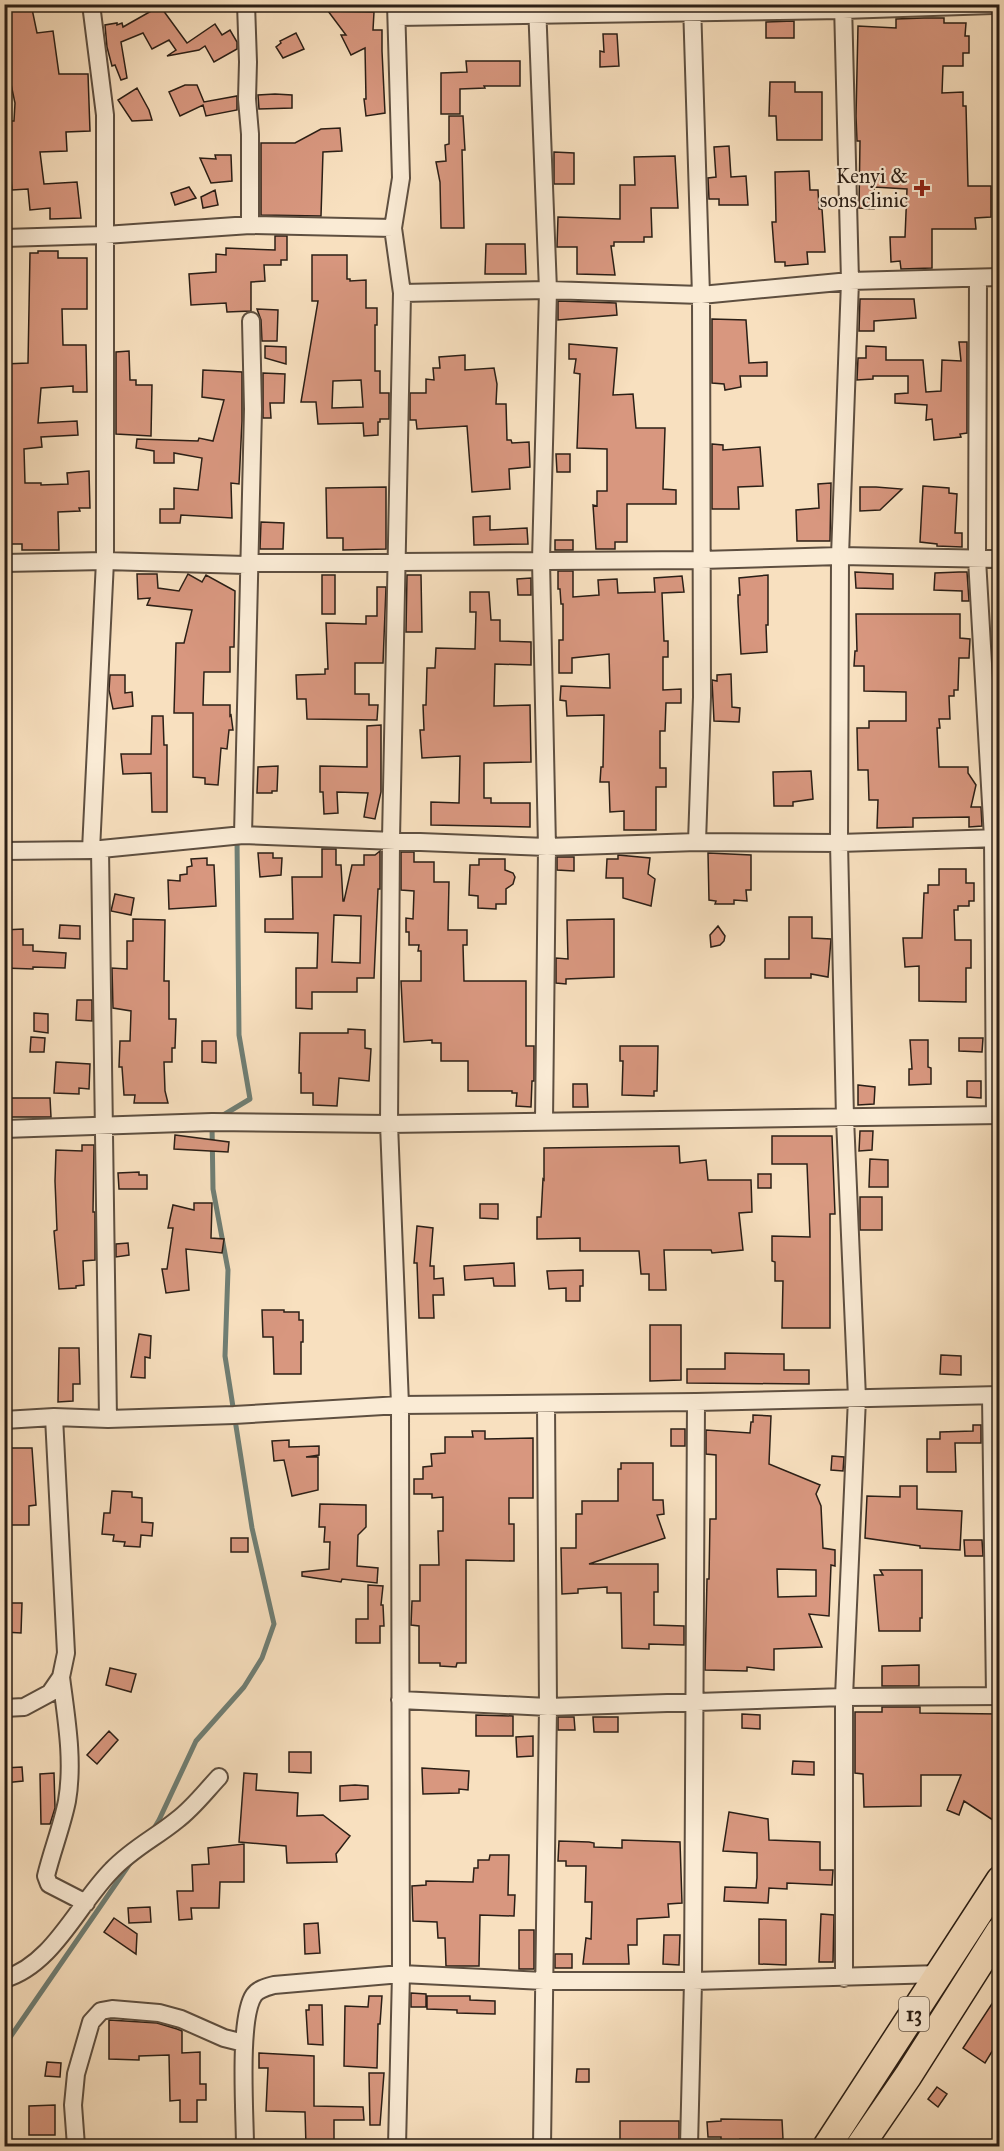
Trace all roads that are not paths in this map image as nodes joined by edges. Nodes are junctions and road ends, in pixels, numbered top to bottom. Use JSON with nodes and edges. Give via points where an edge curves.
{"nodes":[{"id":1,"x":91,"y":4,"type":"edge"},
{"id":2,"x":246,"y":4,"type":"edge"},
{"id":3,"x":993,"y":5,"type":"edge"},
{"id":4,"x":843,"y":7,"type":"edge"},
{"id":5,"x":692,"y":8,"type":"edge"},
{"id":6,"x":537,"y":9,"type":"edge"},
{"id":7,"x":397,"y":10,"type":"edge"},
{"id":8,"x":249,"y":225,"type":"junction"},
{"id":9,"x":393,"y":228,"type":"junction"},
{"id":10,"x":105,"y":235,"type":"junction"},
{"id":11,"x":4,"y":238,"type":"edge"},
{"id":12,"x":999,"y":278,"type":"edge"},
{"id":13,"x":978,"y":279,"type":"junction"},
{"id":14,"x":850,"y":281,"type":"junction"},
{"id":15,"x":548,"y":290,"type":"junction"},
{"id":16,"x":402,"y":293,"type":"junction"},
{"id":17,"x":701,"y":295,"type":"junction"},
{"id":18,"x":251,"y":321,"type":"dead end"},
{"id":19,"x":840,"y":556,"type":"junction"},
{"id":20,"x":977,"y":559,"type":"junction"},
{"id":21,"x":999,"y":559,"type":"edge"},
{"id":22,"x":541,"y":560,"type":"junction"},
{"id":23,"x":701,"y":560,"type":"junction"},
{"id":24,"x":105,"y":561,"type":"junction"},
{"id":25,"x":4,"y":563,"type":"edge"},
{"id":26,"x":249,"y":563,"type":"junction"},
{"id":27,"x":396,"y":563,"type":"junction"},
{"id":28,"x":243,"y":835,"type":"junction"},
{"id":29,"x":996,"y":838,"type":"edge"},
{"id":30,"x":391,"y":839,"type":"junction"},
{"id":31,"x":697,"y":842,"type":"junction"},
{"id":32,"x":839,"y":843,"type":"junction"},
{"id":33,"x":547,"y":847,"type":"junction"},
{"id":34,"x":95,"y":849,"type":"junction"},
{"id":35,"x":4,"y":851,"type":"edge"},
{"id":36,"x":997,"y":1115,"type":"edge"},
{"id":37,"x":845,"y":1118,"type":"junction"},
{"id":38,"x":544,"y":1121,"type":"junction"},
{"id":39,"x":389,"y":1124,"type":"junction"},
{"id":40,"x":104,"y":1127,"type":"junction"},
{"id":41,"x":4,"y":1129,"type":"edge"},
{"id":42,"x":995,"y":1395,"type":"edge"},
{"id":43,"x":857,"y":1398,"type":"junction"},
{"id":44,"x":696,"y":1402,"type":"junction"},
{"id":45,"x":546,"y":1404,"type":"junction"},
{"id":46,"x":400,"y":1405,"type":"junction"},
{"id":47,"x":54,"y":1417,"type":"junction"},
{"id":48,"x":108,"y":1419,"type":"junction"},
{"id":49,"x":4,"y":1420,"type":"edge"},
{"id":50,"x":61,"y":1677,"type":"junction"},
{"id":51,"x":997,"y":1696,"type":"edge"},
{"id":52,"x":844,"y":1697,"type":"junction"},
{"id":53,"x":400,"y":1700,"type":"junction"},
{"id":54,"x":695,"y":1703,"type":"junction"},
{"id":55,"x":548,"y":1707,"type":"junction"},
{"id":56,"x":4,"y":1708,"type":"edge"},
{"id":57,"x":219,"y":1778,"type":"dead end"},
{"id":58,"x":999,"y":1880,"type":"edge"},
{"id":59,"x":86,"y":1902,"type":"junction"},
{"id":60,"x":999,"y":1931,"type":"edge"},
{"id":61,"x":401,"y":1974,"type":"junction"},
{"id":62,"x":940,"y":1974,"type":"junction"},
{"id":63,"x":844,"y":1978,"type":"junction"},
{"id":64,"x":4,"y":1979,"type":"edge"},
{"id":65,"x":544,"y":1981,"type":"junction"},
{"id":66,"x":693,"y":1981,"type":"junction"},
{"id":67,"x":244,"y":2043,"type":"junction"},
{"id":68,"x":76,"y":2146,"type":"edge"},
{"id":69,"x":245,"y":2146,"type":"edge"},
{"id":70,"x":397,"y":2146,"type":"edge"},
{"id":71,"x":542,"y":2146,"type":"edge"},
{"id":72,"x":689,"y":2146,"type":"edge"},
{"id":73,"x":827,"y":2146,"type":"edge"},
{"id":74,"x":860,"y":2146,"type":"edge"}],
"edges":[{"from":1,"to":10,"type":"street","via":[[105,115]]},
{"from":2,"to":8,"type":"street"},
{"from":3,"to":4,"type":"street"},
{"from":4,"to":5,"type":"street"},
{"from":4,"to":14,"type":"street"},
{"from":5,"to":6,"type":"street"},
{"from":5,"to":17,"type":"street"},
{"from":6,"to":7,"type":"street"},
{"from":6,"to":15,"type":"street"},
{"from":7,"to":9,"type":"street","via":[[401,178]]},
{"from":8,"to":9,"type":"street"},
{"from":8,"to":10,"type":"street"},
{"from":9,"to":16,"type":"street"},
{"from":10,"to":11,"type":"street"},
{"from":10,"to":24,"type":"street"},
{"from":12,"to":13,"type":"street"},
{"from":13,"to":14,"type":"street"},
{"from":13,"to":20,"type":"street"},
{"from":14,"to":17,"type":"street"},
{"from":14,"to":19,"type":"street"},
{"from":15,"to":16,"type":"street"},
{"from":15,"to":17,"type":"street"},
{"from":15,"to":22,"type":"street"},
{"from":16,"to":27,"type":"street"},
{"from":17,"to":23,"type":"street"},
{"from":18,"to":26,"type":"street"},
{"from":19,"to":20,"type":"street"},
{"from":19,"to":23,"type":"street"},
{"from":19,"to":32,"type":"street"},
{"from":20,"to":21,"type":"street"},
{"from":20,"to":29,"type":"street"},
{"from":22,"to":23,"type":"street"},
{"from":22,"to":27,"type":"street"},
{"from":22,"to":33,"type":"street"},
{"from":23,"to":31,"type":"street"},
{"from":24,"to":25,"type":"street"},
{"from":24,"to":26,"type":"street"},
{"from":24,"to":34,"type":"street"},
{"from":26,"to":27,"type":"street"},
{"from":26,"to":28,"type":"street"},
{"from":27,"to":30,"type":"street"},
{"from":28,"to":30,"type":"street"},
{"from":28,"to":34,"type":"street"},
{"from":29,"to":32,"type":"street"},
{"from":29,"to":36,"type":"street"},
{"from":30,"to":33,"type":"street"},
{"from":30,"to":39,"type":"street"},
{"from":31,"to":32,"type":"street"},
{"from":31,"to":33,"type":"street"},
{"from":32,"to":37,"type":"street"},
{"from":33,"to":38,"type":"street"},
{"from":34,"to":35,"type":"street"},
{"from":34,"to":40,"type":"street"},
{"from":36,"to":37,"type":"street"},
{"from":37,"to":38,"type":"street"},
{"from":37,"to":43,"type":"street"},
{"from":38,"to":39,"type":"street"},
{"from":39,"to":40,"type":"street","via":[[212,1122]]},
{"from":39,"to":46,"type":"street"},
{"from":40,"to":41,"type":"street"},
{"from":40,"to":48,"type":"street"},
{"from":42,"to":43,"type":"street"},
{"from":42,"to":51,"type":"street"},
{"from":43,"to":44,"type":"street"},
{"from":43,"to":52,"type":"street"},
{"from":44,"to":45,"type":"street"},
{"from":44,"to":54,"type":"street"},
{"from":45,"to":46,"type":"street"},
{"from":45,"to":55,"type":"street"},
{"from":46,"to":48,"type":"street"},
{"from":46,"to":53,"type":"street"},
{"from":47,"to":48,"type":"street"},
{"from":47,"to":49,"type":"street"},
{"from":47,"to":50,"type":"street","via":[[66,1653]]},
{"from":50,"to":56,"type":"street","via":[[50,1693],[33,1703]]},
{"from":50,"to":59,"type":"street","via":[[70,1775],[46,1876],[49,1884]]},
{"from":51,"to":52,"type":"street"},
{"from":52,"to":54,"type":"street"},
{"from":52,"to":63,"type":"street"},
{"from":53,"to":55,"type":"street"},
{"from":53,"to":61,"type":"street"},
{"from":54,"to":55,"type":"street"},
{"from":54,"to":66,"type":"street"},
{"from":55,"to":65,"type":"street"},
{"from":57,"to":59,"type":"street","via":[[175,1822],[139,1845],[111,1870]]},
{"from":58,"to":62,"type":"main road","number":"13"},
{"from":59,"to":64,"type":"street","via":[[38,1962]]},
{"from":60,"to":74,"type":"main road"},
{"from":61,"to":65,"type":"street"},
{"from":61,"to":67,"type":"street","via":[[262,1989],[254,1995],[248,2012]]},
{"from":61,"to":70,"type":"street"},
{"from":62,"to":63,"type":"street"},
{"from":62,"to":73,"type":"main road","number":"13"},
{"from":63,"to":66,"type":"street"},
{"from":65,"to":66,"type":"street"},
{"from":65,"to":71,"type":"street"},
{"from":66,"to":72,"type":"street"},
{"from":67,"to":68,"type":"street","via":[[159,2013],[112,2009],[101,2012],[91,2022],[76,2074]]},
{"from":67,"to":69,"type":"street"}]}
